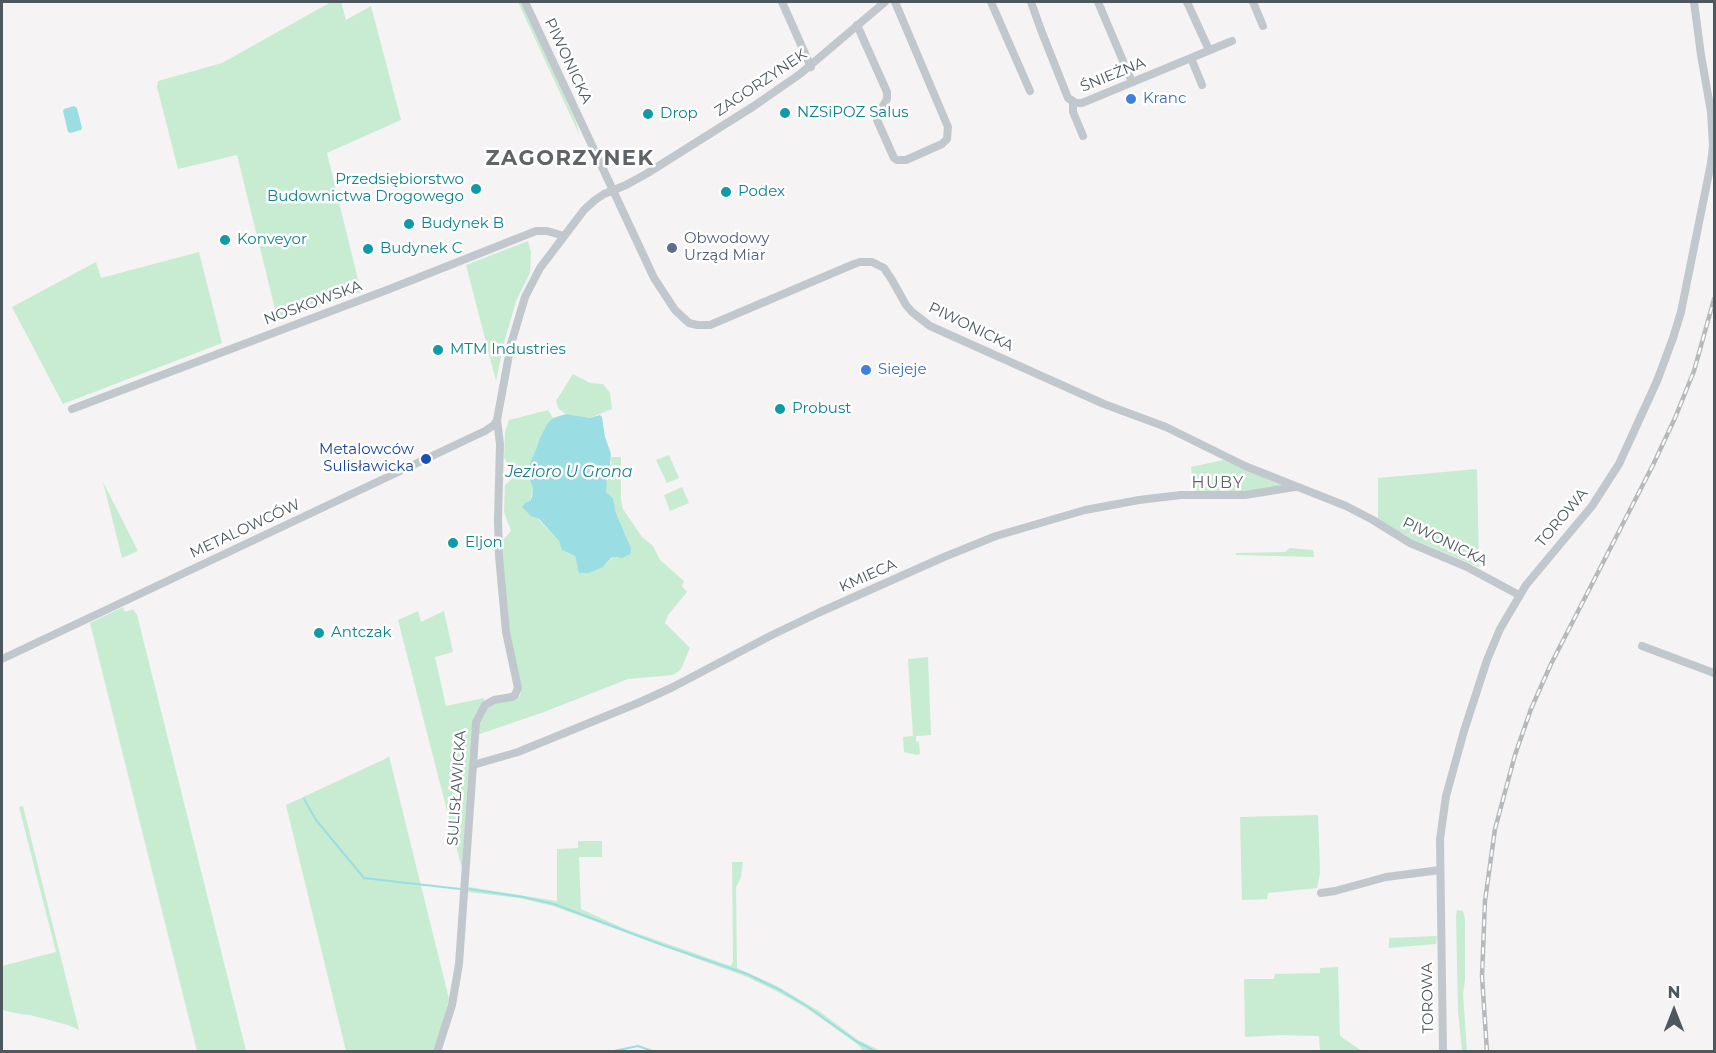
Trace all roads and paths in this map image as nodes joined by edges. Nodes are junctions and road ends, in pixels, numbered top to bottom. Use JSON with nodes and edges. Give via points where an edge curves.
{"nodes":[{"id":1,"x":525,"y":2,"type":"edge"},
{"id":2,"x":782,"y":2,"type":"edge"},
{"id":3,"x":885,"y":2,"type":"edge"},
{"id":4,"x":895,"y":2,"type":"edge"},
{"id":5,"x":992,"y":2,"type":"edge"},
{"id":6,"x":1031,"y":2,"type":"edge"},
{"id":7,"x":1098,"y":2,"type":"edge"},
{"id":8,"x":1187,"y":2,"type":"edge"},
{"id":9,"x":1253,"y":2,"type":"edge"},
{"id":10,"x":1694,"y":2,"type":"edge"},
{"id":11,"x":857,"y":25,"type":"junction"},
{"id":12,"x":1263,"y":26,"type":"dead end"},
{"id":13,"x":1232,"y":41,"type":"dead end"},
{"id":14,"x":1209,"y":50,"type":"junction"},
{"id":15,"x":1191,"y":58,"type":"junction"},
{"id":16,"x":811,"y":67,"type":"junction"},
{"id":17,"x":1132,"y":82,"type":"junction"},
{"id":18,"x":1202,"y":85,"type":"dead end"},
{"id":19,"x":1030,"y":91,"type":"dead end"},
{"id":20,"x":1073,"y":102,"type":"junction"},
{"id":21,"x":1083,"y":136,"type":"dead end"},
{"id":22,"x":612,"y":190,"type":"junction"},
{"id":23,"x":564,"y":236,"type":"junction"},
{"id":24,"x":72,"y":409,"type":"dead end"},
{"id":25,"x":497,"y":420,"type":"junction"},
{"id":26,"x":1296,"y":487,"type":"junction"},
{"id":27,"x":1519,"y":595,"type":"junction"},
{"id":28,"x":1642,"y":646,"type":"dead end"},
{"id":29,"x":2,"y":659,"type":"edge"},
{"id":30,"x":1714,"y":673,"type":"edge"},
{"id":31,"x":473,"y":765,"type":"junction"},
{"id":32,"x":1440,"y":870,"type":"junction"},
{"id":33,"x":1321,"y":893,"type":"dead end"},
{"id":34,"x":437,"y":1052,"type":"edge"},
{"id":35,"x":1443,"y":1052,"type":"edge"}],
"edges":[{"from":1,"to":22,"type":"street","name":"PIWONICKA"},
{"from":2,"to":16,"type":"street"},
{"from":3,"to":11,"type":"street","name":"ZAGORZYNEK"},
{"from":4,"to":11,"type":"street","via":[[948,127],[947,139],[942,144],[906,160],[894,158],[877,120],[887,92]]},
{"from":5,"to":19,"type":"street"},
{"from":6,"to":20,"type":"street","name":"ŚNIEŻNA","via":[[1068,98]]},
{"from":7,"to":17,"type":"street"},
{"from":8,"to":14,"type":"street"},
{"from":9,"to":12,"type":"street"},
{"from":10,"to":27,"type":"street","name":"TOROWA","via":[[1713,146],[1677,327],[1619,464],[1592,506]]},
{"from":11,"to":16,"type":"street","name":"ZAGORZYNEK"},
{"from":13,"to":14,"type":"street","name":"ŚNIEŻNA"},
{"from":14,"to":15,"type":"street","name":"ŚNIEŻNA"},
{"from":15,"to":17,"type":"street","name":"ŚNIEŻNA"},
{"from":15,"to":18,"type":"street"},
{"from":16,"to":22,"type":"street","name":"ZAGORZYNEK","via":[[646,174]]},
{"from":17,"to":20,"type":"street","name":"ŚNIEŻNA","via":[[1082,103]]},
{"from":20,"to":21,"type":"street"},
{"from":22,"to":23,"type":"street","name":"SULISŁAWICKA","via":[[589,205]]},
{"from":22,"to":26,"type":"street","name":"PIWONICKA","via":[[654,278],[675,310],[689,323],[710,325],[854,264],[872,262],[884,268],[906,305],[930,326]]},
{"from":23,"to":24,"type":"street","name":"NOSKOWSKA","via":[[536,231]]},
{"from":23,"to":25,"type":"street","name":"SULISŁAWICKA","via":[[525,297],[511,344]]},
{"from":25,"to":29,"type":"street","name":"METALOWCÓW","via":[[485,431]]},
{"from":25,"to":31,"type":"street","name":"SULISŁAWICKA","via":[[499,556],[506,632],[518,688],[512,697],[489,702],[481,709],[474,730]]},
{"from":26,"to":27,"type":"street","name":"PIWONICKA","via":[[1360,512],[1410,543],[1453,560]]},
{"from":26,"to":31,"type":"street","name":"KMIECA","via":[[1245,495],[1180,495],[1139,500],[996,536],[800,622],[638,703],[535,746]]},
{"from":27,"to":32,"type":"street","name":"TOROWA","via":[[1492,646],[1455,759],[1442,817]]},
{"from":28,"to":30,"type":"street"},
{"from":31,"to":34,"type":"street","name":"SULISŁAWICKA","via":[[459,964],[452,1005]]},
{"from":32,"to":33,"type":"street","via":[[1386,877]]},
{"from":32,"to":35,"type":"street","name":"TOROWA"}]}
